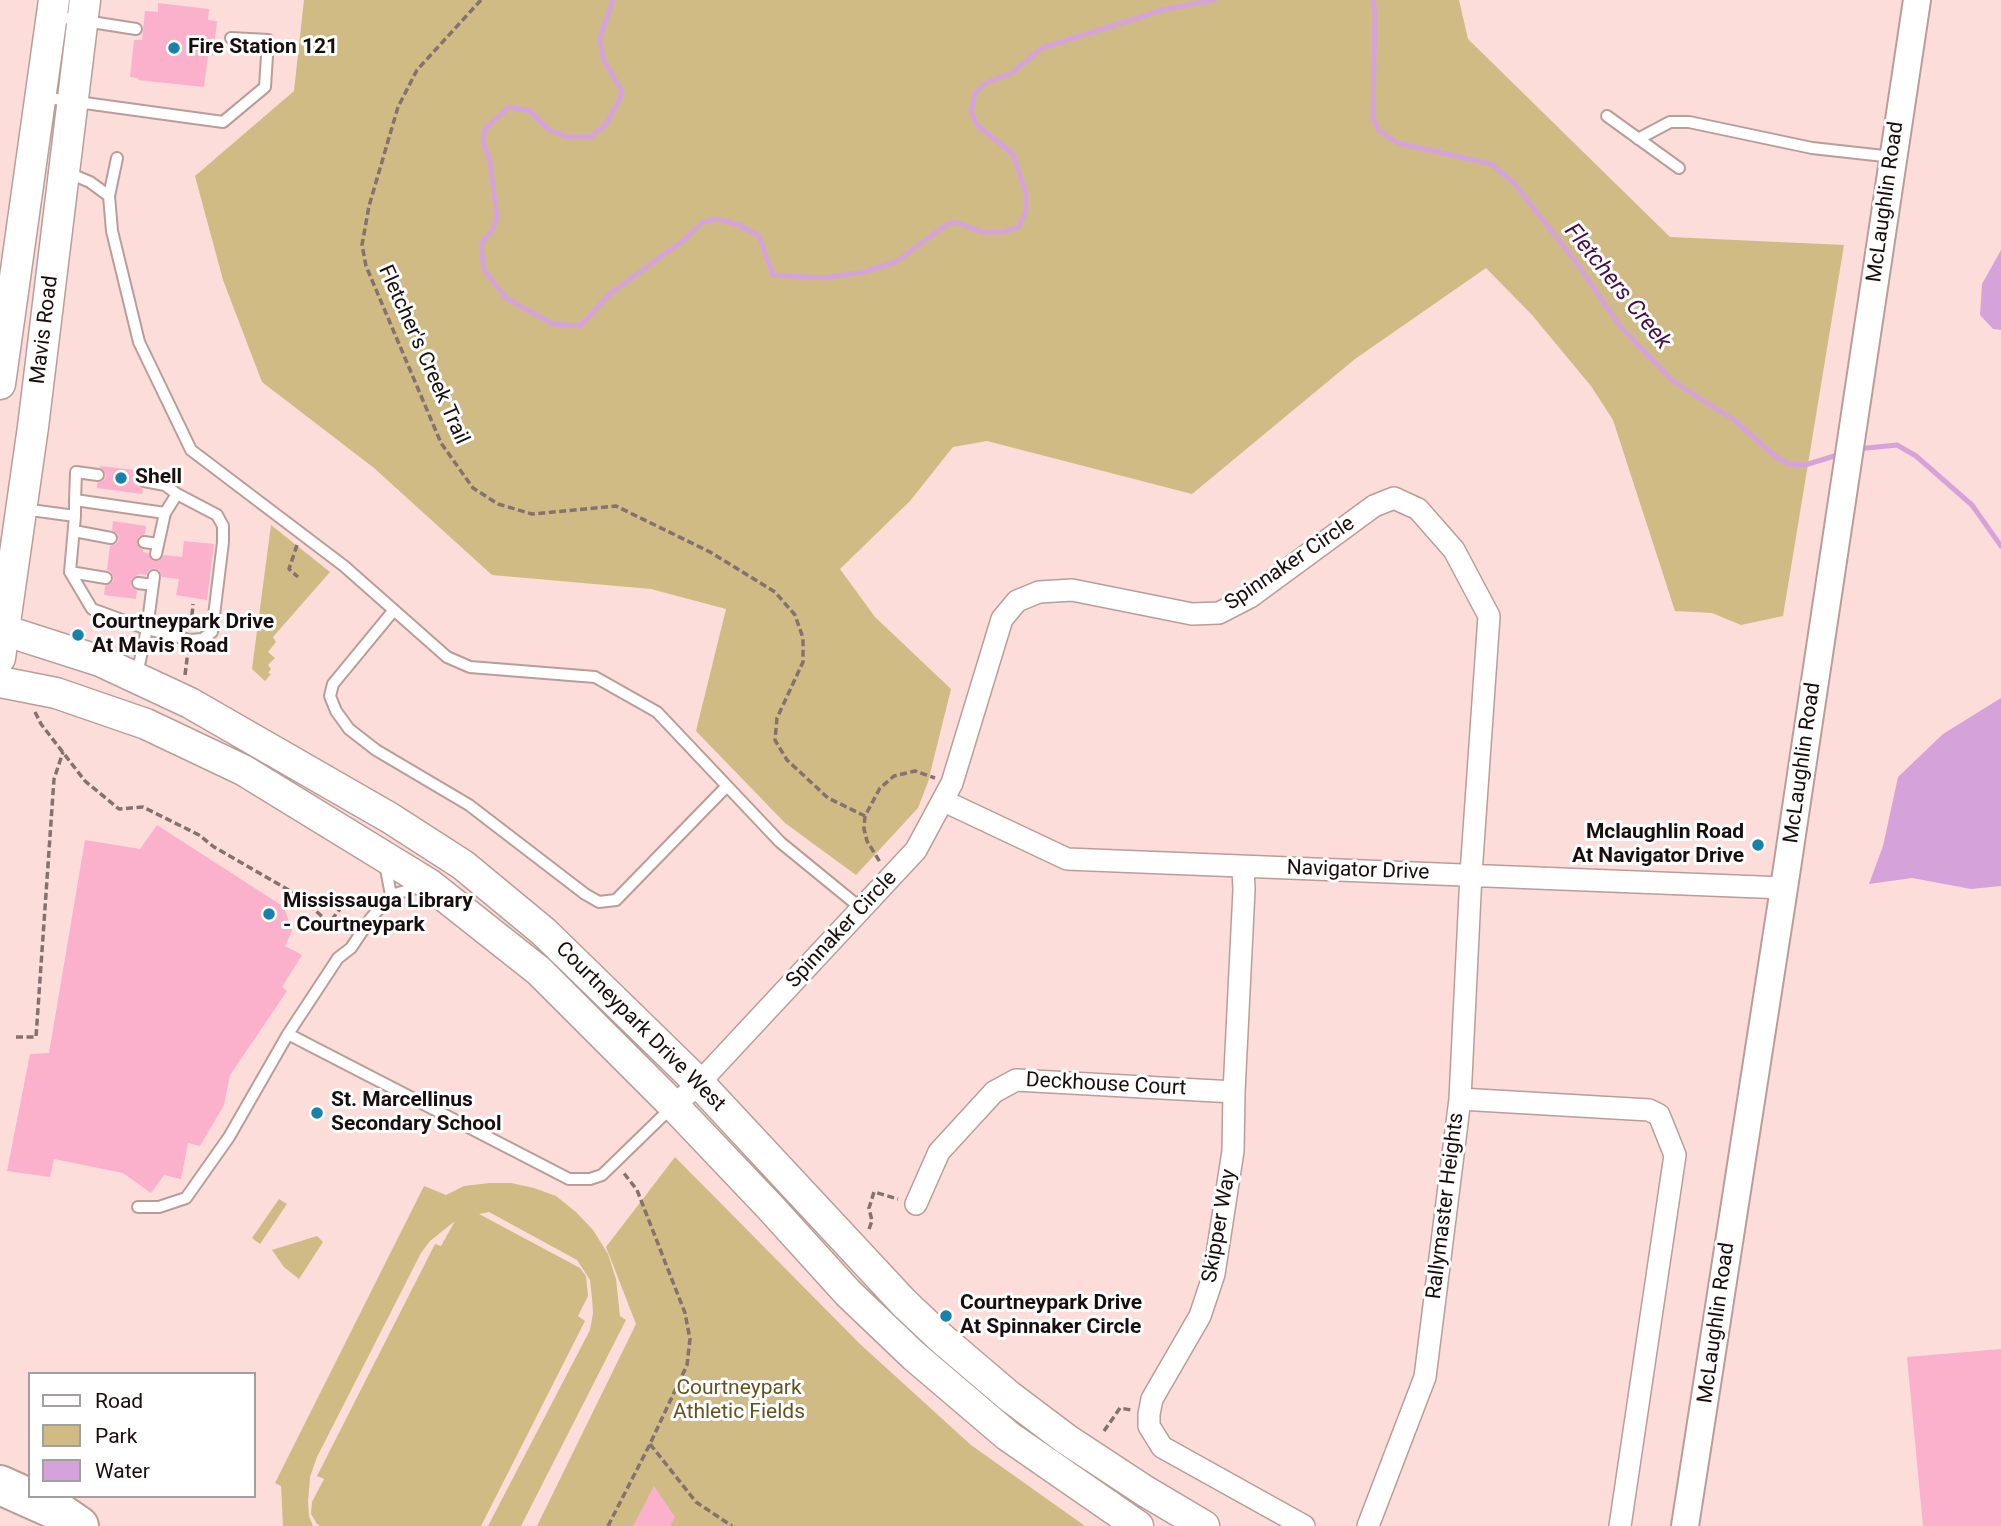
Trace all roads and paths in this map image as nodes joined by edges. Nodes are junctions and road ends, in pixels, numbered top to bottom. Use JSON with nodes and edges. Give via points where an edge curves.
{"nodes":[{"id":1,"x":481,"y":0,"type":"edge"},
{"id":2,"x":1917,"y":0,"type":"edge"},
{"id":3,"x":52,"y":8,"type":"edge"},
{"id":4,"x":83,"y":10,"type":"edge"},
{"id":5,"x":136,"y":29,"type":"dead end"},
{"id":6,"x":231,"y":38,"type":"dead end"},
{"id":7,"x":38,"y":96,"type":"junction"},
{"id":8,"x":72,"y":101,"type":"junction"},
{"id":9,"x":1607,"y":116,"type":"dead end"},
{"id":10,"x":1638,"y":139,"type":"junction"},
{"id":11,"x":1893,"y":157,"type":"junction"},
{"id":12,"x":117,"y":159,"type":"dead end"},
{"id":13,"x":1679,"y":169,"type":"dead end"},
{"id":14,"x":63,"y":170,"type":"junction"},
{"id":15,"x":109,"y":196,"type":"junction"},
{"id":16,"x":0,"y":384,"type":"edge"},
{"id":17,"x":98,"y":475,"type":"dead end"},
{"id":18,"x":144,"y":481,"type":"dead end"},
{"id":19,"x":177,"y":495,"type":"junction"},
{"id":20,"x":75,"y":500,"type":"junction"},
{"id":21,"x":21,"y":508,"type":"junction"},
{"id":22,"x":165,"y":513,"type":"junction"},
{"id":23,"x":75,"y":516,"type":"junction"},
{"id":24,"x":74,"y":531,"type":"junction"},
{"id":25,"x":301,"y":534,"type":"junction"},
{"id":26,"x":111,"y":538,"type":"dead end"},
{"id":27,"x":144,"y":542,"type":"dead end"},
{"id":28,"x":70,"y":572,"type":"junction"},
{"id":29,"x":299,"y":577,"type":"dead end"},
{"id":30,"x":106,"y":578,"type":"dead end"},
{"id":31,"x":138,"y":583,"type":"dead end"},
{"id":32,"x":394,"y":610,"type":"junction"},
{"id":33,"x":147,"y":629,"type":"junction"},
{"id":34,"x":1,"y":639,"type":"edge"},
{"id":35,"x":136,"y":677,"type":"junction"},
{"id":36,"x":0,"y":682,"type":"edge"},
{"id":37,"x":25,"y":708,"type":"dead end"},
{"id":38,"x":63,"y":752,"type":"junction"},
{"id":39,"x":727,"y":786,"type":"junction"},
{"id":40,"x":948,"y":792,"type":"junction"},
{"id":41,"x":865,"y":816,"type":"junction"},
{"id":42,"x":382,"y":855,"type":"junction"},
{"id":43,"x":1242,"y":867,"type":"junction"},
{"id":44,"x":1471,"y":874,"type":"junction"},
{"id":45,"x":891,"y":878,"type":"junction"},
{"id":46,"x":429,"y":884,"type":"junction"},
{"id":47,"x":1784,"y":888,"type":"junction"},
{"id":48,"x":391,"y":895,"type":"junction"},
{"id":49,"x":347,"y":900,"type":"dead end"},
{"id":50,"x":862,"y":909,"type":"junction"},
{"id":51,"x":288,"y":1034,"type":"junction"},
{"id":52,"x":16,"y":1037,"type":"dead end"},
{"id":53,"x":699,"y":1083,"type":"junction"},
{"id":54,"x":1234,"y":1092,"type":"junction"},
{"id":55,"x":1460,"y":1099,"type":"junction"},
{"id":56,"x":674,"y":1106,"type":"junction"},
{"id":57,"x":616,"y":1162,"type":"junction"},
{"id":58,"x":916,"y":1204,"type":"joint"},
{"id":59,"x":138,"y":1207,"type":"dead end"},
{"id":60,"x":869,"y":1229,"type":"dead end"},
{"id":61,"x":1149,"y":1414,"type":"junction"},
{"id":62,"x":1104,"y":1431,"type":"dead end"},
{"id":63,"x":650,"y":1444,"type":"junction"},
{"id":64,"x":0,"y":1485,"type":"edge"},
{"id":65,"x":1145,"y":1491,"type":"junction"},
{"id":66,"x":28,"y":1498,"type":"edge"},
{"id":67,"x":29,"y":1498,"type":"edge"},
{"id":68,"x":1129,"y":1524,"type":"edge"},
{"id":69,"x":79,"y":1526,"type":"edge"},
{"id":70,"x":608,"y":1526,"type":"edge"},
{"id":71,"x":732,"y":1526,"type":"edge"},
{"id":72,"x":1204,"y":1526,"type":"edge"},
{"id":73,"x":1304,"y":1526,"type":"edge"},
{"id":74,"x":1368,"y":1526,"type":"edge"},
{"id":75,"x":1620,"y":1526,"type":"edge"},
{"id":76,"x":1685,"y":1526,"type":"edge"}],
"edges":[{"from":1,"to":41,"type":"path","name":"Fletcher's Creek Trail","via":[[417,70],[398,107],[362,244],[366,266],[441,443],[473,488],[498,505],[532,514],[616,506],[710,552],[775,592],[795,615],[803,638],[803,662],[778,718],[775,740],[787,760],[828,797]]},
{"from":2,"to":11,"type":"street","name":"McLaughlin Road"},
{"from":3,"to":4,"type":"lane"},
{"from":3,"to":7,"type":"main road","name":"Mavis Road"},
{"from":4,"to":5,"type":"lane"},
{"from":4,"to":8,"type":"main road","name":"Mavis Road"},
{"from":6,"to":8,"type":"lane","via":[[268,40],[265,87],[223,122]]},
{"from":7,"to":8,"type":"lane"},
{"from":7,"to":16,"type":"main road","name":"Mavis Road"},
{"from":8,"to":14,"type":"main road","name":"Mavis Road"},
{"from":9,"to":10,"type":"lane"},
{"from":10,"to":11,"type":"lane","via":[[1670,122],[1689,122],[1812,148]]},
{"from":10,"to":13,"type":"lane"},
{"from":11,"to":47,"type":"street","name":"McLaughlin Road"},
{"from":12,"to":15,"type":"lane"},
{"from":14,"to":15,"type":"lane"},
{"from":14,"to":21,"type":"main road","name":"Mavis Road"},
{"from":15,"to":25,"type":"lane","via":[[112,232],[139,342],[191,450]]},
{"from":17,"to":20,"type":"lane","via":[[76,472]]},
{"from":18,"to":19,"type":"lane","via":[[166,485]]},
{"from":19,"to":22,"type":"lane"},
{"from":19,"to":33,"type":"lane","via":[[216,515],[223,526],[214,626],[202,639],[190,640]]},
{"from":20,"to":22,"type":"lane"},
{"from":20,"to":23,"type":"lane"},
{"from":21,"to":23,"type":"lane"},
{"from":21,"to":34,"type":"main road","name":"Mavis Road"},
{"from":22,"to":27,"type":"lane","via":[[157,549]]},
{"from":23,"to":24,"type":"lane"},
{"from":24,"to":26,"type":"lane"},
{"from":24,"to":28,"type":"lane"},
{"from":25,"to":29,"type":"path","via":[[289,569]]},
{"from":25,"to":32,"type":"lane"},
{"from":28,"to":30,"type":"lane"},
{"from":28,"to":33,"type":"lane","via":[[92,609]]},
{"from":31,"to":33,"type":"lane","via":[[153,581]]},
{"from":32,"to":39,"type":"lane","via":[[447,657],[470,667],[595,677],[657,712]]},
{"from":32,"to":39,"type":"lane","via":[[333,684],[330,696],[336,711],[349,729],[376,750],[469,805],[599,902],[616,900]]},
{"from":33,"to":35,"type":"lane"},
{"from":34,"to":35,"type":"main road","name":"Courtneypark Drive West","via":[[100,661]]},
{"from":35,"to":53,"type":"main road","name":"Courtneypark Drive West","via":[[190,703],[463,865],[544,932]]},
{"from":36,"to":42,"type":"main road","name":"Courtneypark Drive West","via":[[57,693],[146,724],[243,770]]},
{"from":37,"to":38,"type":"path","via":[[35,711]]},
{"from":38,"to":49,"type":"path","via":[[85,781],[119,809],[143,807],[200,835],[301,897],[329,923]]},
{"from":38,"to":52,"type":"path","via":[[54,779],[36,1037]]},
{"from":39,"to":50,"type":"lane","via":[[780,842]]},
{"from":40,"to":41,"type":"path","via":[[915,771],[894,776],[880,788]]},
{"from":40,"to":43,"type":"street","name":"Navigator Drive","via":[[1067,859]]},
{"from":40,"to":44,"type":"street","name":"Spinnaker Circle","via":[[1002,619],[1017,601],[1039,592],[1072,590],[1192,614],[1219,613],[1250,597],[1374,506],[1394,498],[1418,509],[1454,550],[1489,616]]},
{"from":40,"to":45,"type":"street","name":"Spinnaker Circle","via":[[916,850]]},
{"from":41,"to":45,"type":"path","via":[[867,841]]},
{"from":42,"to":46,"type":"main road","name":"Courtneypark Drive West"},
{"from":42,"to":48,"type":"lane"},
{"from":43,"to":44,"type":"street","name":"Navigator Drive"},
{"from":43,"to":54,"type":"street","name":"Skipper Way"},
{"from":44,"to":47,"type":"street","name":"Navigator Drive"},
{"from":44,"to":55,"type":"street","name":"Rallymaster Heights"},
{"from":45,"to":50,"type":"street","name":"Spinnaker Circle"},
{"from":46,"to":48,"type":"lane"},
{"from":46,"to":56,"type":"main road","name":"Courtneypark Drive West","via":[[538,971]]},
{"from":47,"to":76,"type":"street","name":"McLaughlin Road"},
{"from":48,"to":51,"type":"lane","via":[[351,948],[338,958]]},
{"from":50,"to":53,"type":"street","name":"Spinnaker Circle"},
{"from":51,"to":57,"type":"lane","via":[[569,1179],[602,1175]]},
{"from":51,"to":59,"type":"lane","via":[[229,1137],[186,1198],[159,1207]]},
{"from":53,"to":56,"type":"street","name":"Spinnaker Circle"},
{"from":53,"to":65,"type":"main road","name":"Courtneypark Drive West","via":[[941,1338],[1066,1439]]},
{"from":54,"to":58,"type":"street","name":"Deckhouse Court","via":[[1016,1080],[994,1092],[939,1152]]},
{"from":54,"to":61,"type":"street","name":"Skipper Way","via":[[1233,1152],[1214,1273],[1200,1315],[1152,1399]]},
{"from":55,"to":74,"type":"street","name":"Rallymaster Heights","via":[[1425,1377]]},
{"from":55,"to":75,"type":"street","via":[[1649,1110],[1659,1115],[1675,1155]]},
{"from":56,"to":57,"type":"lane"},
{"from":56,"to":68,"type":"main road","name":"Courtneypark Drive West","via":[[848,1293],[914,1356],[1007,1436]]},
{"from":57,"to":63,"type":"path","via":[[637,1190],[685,1313],[690,1339],[687,1365]]},
{"from":58,"to":60,"type":"path","via":[[874,1192]]},
{"from":61,"to":62,"type":"path","via":[[1120,1408]]},
{"from":61,"to":73,"type":"street","via":[[1149,1426],[1162,1447]]},
{"from":63,"to":70,"type":"path"},
{"from":63,"to":71,"type":"path","via":[[696,1502]]},
{"from":64,"to":66,"type":"highway"},
{"from":65,"to":68,"type":"main road"},
{"from":65,"to":72,"type":"main road","name":"Courtneypark Drive West"},
{"from":67,"to":69,"type":"highway"}]}
